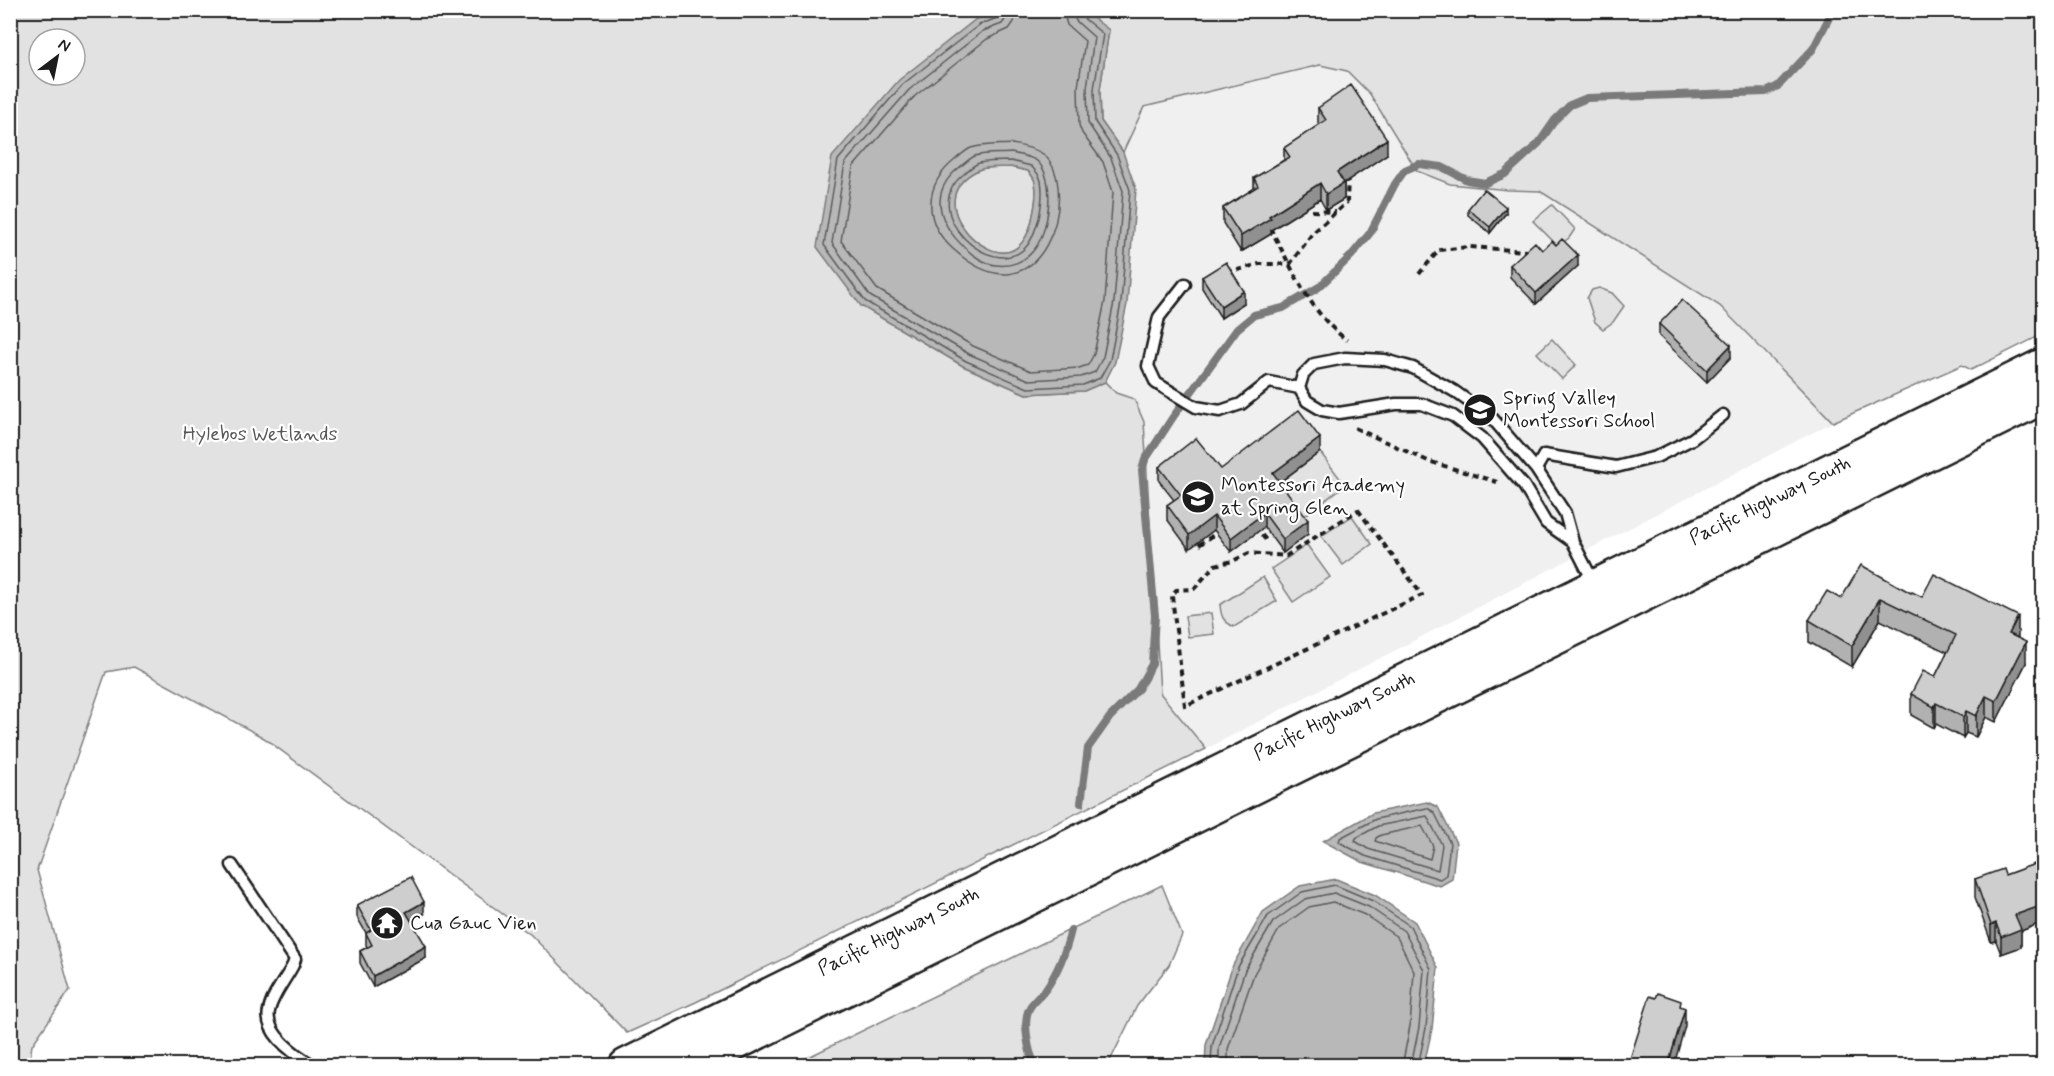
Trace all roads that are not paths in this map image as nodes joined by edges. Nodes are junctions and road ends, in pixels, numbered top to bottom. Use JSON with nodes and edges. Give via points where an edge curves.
{"nodes":[{"id":1,"x":1185,"y":284,"type":"road end"},
{"id":2,"x":2043,"y":365,"type":"edge"},
{"id":3,"x":1299,"y":388,"type":"junction"},
{"id":4,"x":2043,"y":396,"type":"edge"},
{"id":5,"x":1723,"y":415,"type":"dead end"},
{"id":6,"x":1536,"y":470,"type":"junction"},
{"id":7,"x":1573,"y":542,"type":"junction"},
{"id":8,"x":1596,"y":586,"type":"junction"},
{"id":9,"x":232,"y":865,"type":"dead end"},
{"id":10,"x":314,"y":1065,"type":"edge"},
{"id":11,"x":626,"y":1065,"type":"edge"},
{"id":12,"x":689,"y":1065,"type":"edge"}],
"edges":[{"from":1,"to":3,"type":"lane","via":[[1159,317],[1148,366],[1156,383],[1197,407],[1220,411],[1241,404],[1269,382]]},
{"from":2,"to":8,"type":"main road","name":"Pacific Highway South"},
{"from":3,"to":6,"type":"lane","via":[[1303,375],[1314,364],[1345,358],[1384,360],[1413,368],[1492,417]]},
{"from":3,"to":7,"type":"lane","via":[[1307,401],[1322,410],[1339,413],[1422,404],[1453,416],[1482,438],[1524,486],[1546,523]]},
{"from":4,"to":12,"type":"main road","name":"Pacific Highway South","via":[[1556,644]]},
{"from":5,"to":6,"type":"lane","via":[[1692,439],[1656,457],[1616,467],[1544,455]]},
{"from":6,"to":7,"type":"lane","via":[[1565,513]]},
{"from":7,"to":8,"type":"lane"},
{"from":8,"to":11,"type":"main road","name":"Pacific Highway South"},
{"from":9,"to":10,"type":"lane","via":[[294,959],[270,1006],[271,1024],[280,1040]]}]}
